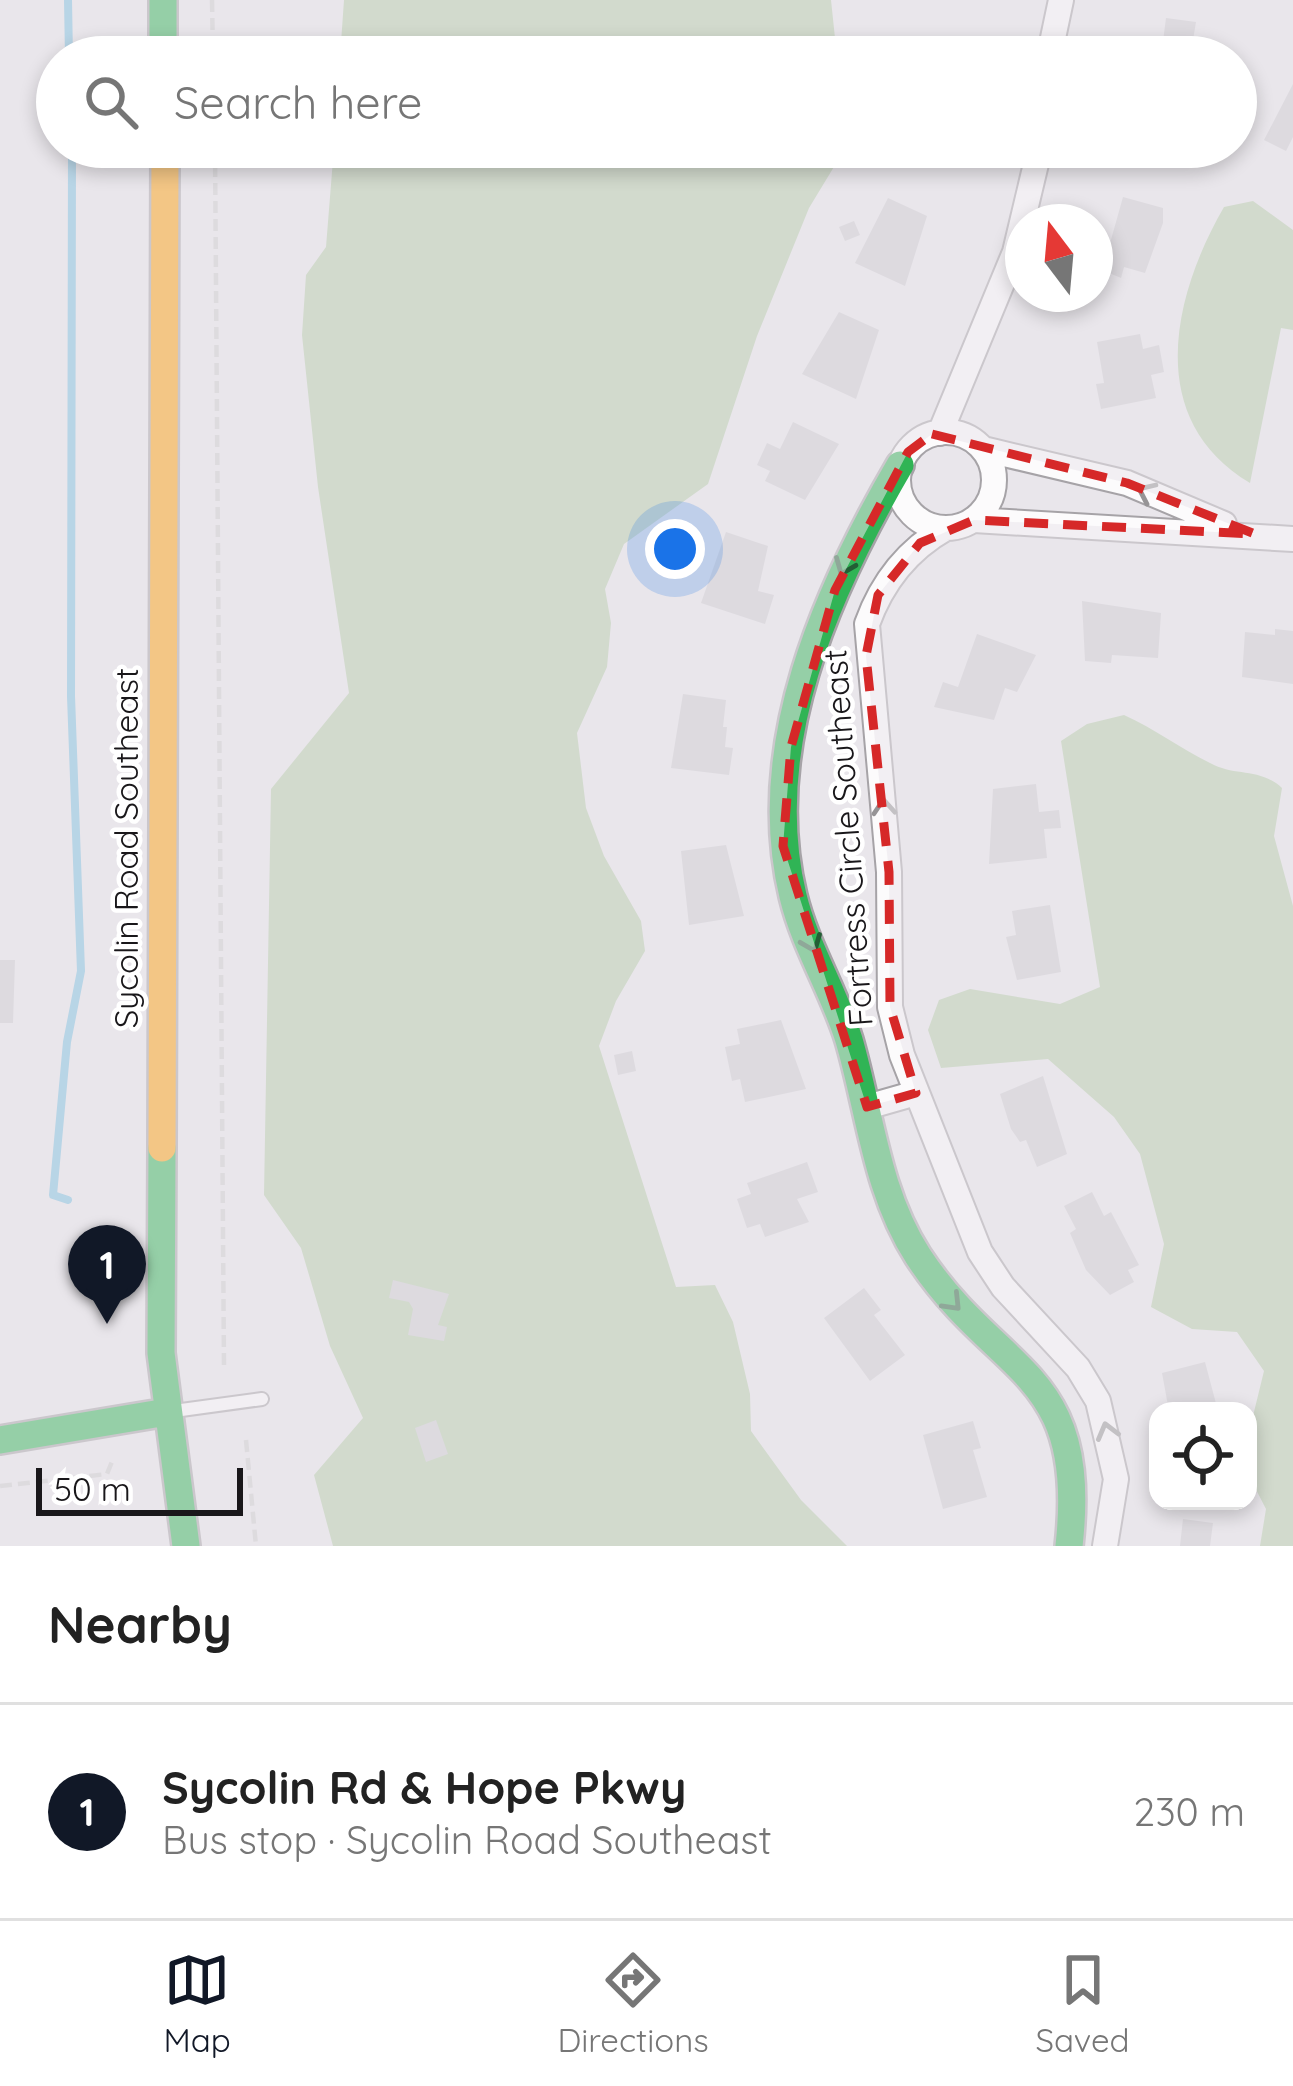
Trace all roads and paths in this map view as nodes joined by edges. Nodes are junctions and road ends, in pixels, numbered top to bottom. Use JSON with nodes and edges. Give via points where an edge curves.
{"nodes":[{"id":1,"x":163,"y":0,"type":"edge"},
{"id":2,"x":212,"y":0,"type":"edge"},
{"id":3,"x":1061,"y":0,"type":"edge"},
{"id":4,"x":164,"y":36,"type":"edge"},
{"id":5,"x":213,"y":36,"type":"edge"},
{"id":6,"x":1053,"y":36,"type":"edge"},
{"id":7,"x":164,"y":168,"type":"edge"},
{"id":8,"x":215,"y":168,"type":"edge"},
{"id":9,"x":1035,"y":168,"type":"edge"},
{"id":10,"x":940,"y":434,"type":"junction"},
{"id":11,"x":982,"y":449,"type":"junction"},
{"id":12,"x":900,"y":465,"type":"junction"},
{"id":13,"x":974,"y":520,"type":"junction"},
{"id":14,"x":946,"y":528,"type":"junction"},
{"id":15,"x":1255,"y":534,"type":"junction"},
{"id":16,"x":1293,"y":538,"type":"edge"},
{"id":17,"x":916,"y":1093,"type":"junction"},
{"id":18,"x":867,"y":1107,"type":"junction"},
{"id":19,"x":224,"y":1367,"type":"dead end"},
{"id":20,"x":262,"y":1399,"type":"dead end"},
{"id":21,"x":167,"y":1412,"type":"junction"},
{"id":22,"x":0,"y":1440,"type":"edge"},
{"id":23,"x":246,"y":1440,"type":"dead end"},
{"id":24,"x":113,"y":1459,"type":"dead end"},
{"id":25,"x":0,"y":1486,"type":"edge"},
{"id":26,"x":186,"y":1546,"type":"edge"},
{"id":27,"x":256,"y":1546,"type":"edge"},
{"id":28,"x":1070,"y":1546,"type":"edge"},
{"id":29,"x":1105,"y":1546,"type":"edge"}],
"edges":[{"from":1,"to":4,"type":"main road"},
{"from":2,"to":5,"type":"path"},
{"from":3,"to":6,"type":"street"},
{"from":7,"to":21,"type":"main road","name":"Sycolin Road Southeast"},
{"from":8,"to":19,"type":"path"},
{"from":9,"to":10,"type":"street","via":[[1015,252]]},
{"from":10,"to":11,"type":"street"},
{"from":10,"to":12,"type":"street","via":[[920,440]]},
{"from":11,"to":13,"type":"street","via":[[993,494]]},
{"from":15,"to":11,"type":"street","one_way":true,"via":[[1127,483]]},
{"from":12,"to":14,"type":"street","via":[[911,513]]},
{"from":12,"to":18,"type":"main road","name":"Fortress Circle Southeast","one_way":true,"via":[[849,552],[815,642],[784,796],[794,899]]},
{"from":13,"to":14,"type":"street"},
{"from":13,"to":15,"type":"street"},
{"from":17,"to":14,"type":"street","name":"Fortress Circle Southeast","one_way":true,"via":[[890,1006],[889,872],[867,624],[900,566]]},
{"from":15,"to":16,"type":"street"},
{"from":17,"to":18,"type":"street"},
{"from":29,"to":17,"type":"street","name":"Fortress Circle Southeast","one_way":true,"via":[[1116,1479],[1098,1401],[980,1252]]},
{"from":18,"to":28,"type":"main road","name":"Fortress Circle Southeast","one_way":true,"via":[[886,1192],[911,1246],[940,1291],[1022,1368],[1056,1413],[1071,1455]]},
{"from":20,"to":21,"type":"lane"},
{"from":21,"to":22,"type":"main road"},
{"from":21,"to":26,"type":"main road","name":"Sycolin Road Southeast"},
{"from":23,"to":27,"type":"path"},
{"from":24,"to":25,"type":"path","via":[[107,1474]]}]}
